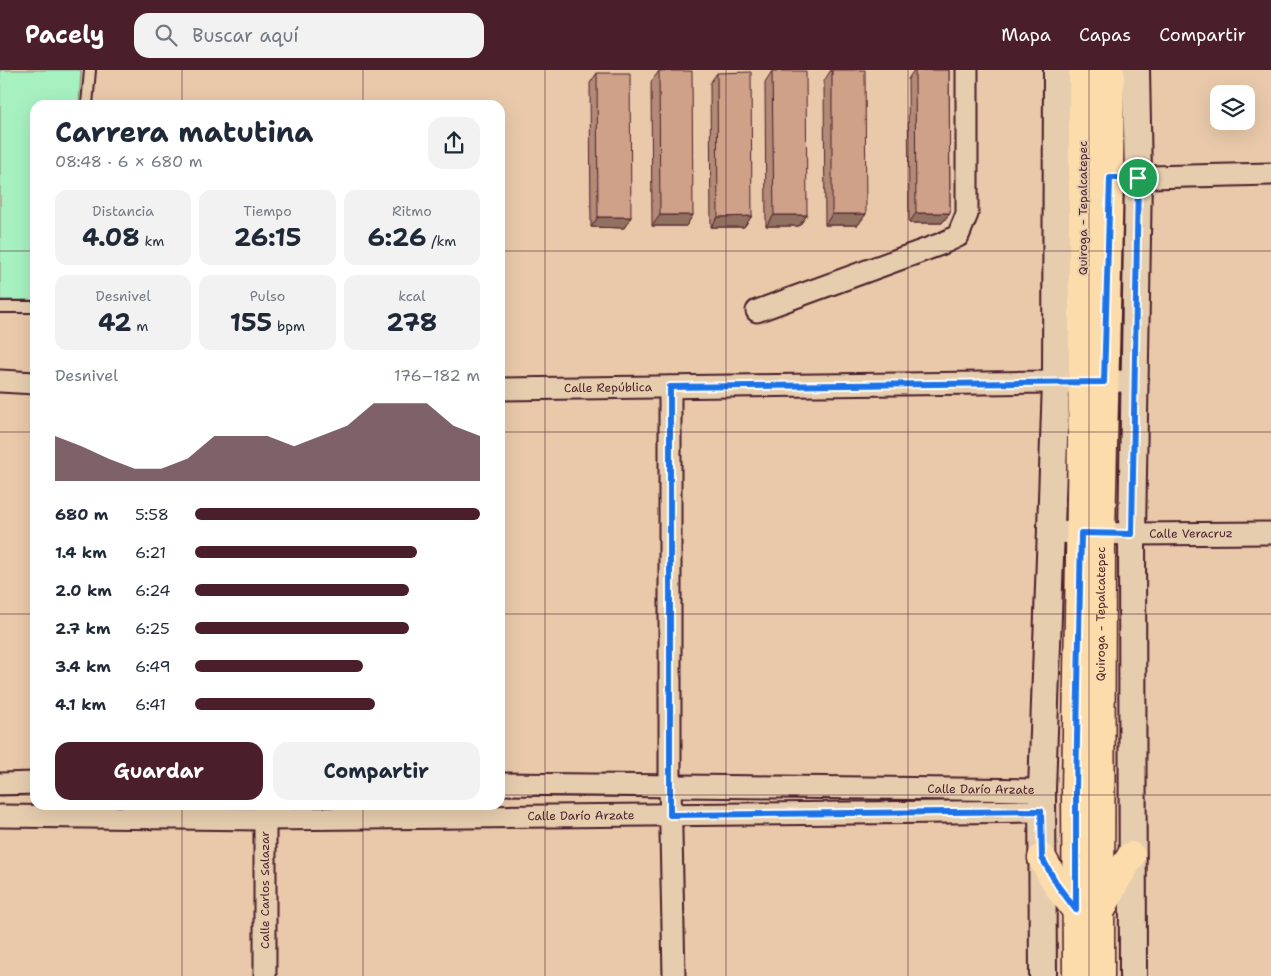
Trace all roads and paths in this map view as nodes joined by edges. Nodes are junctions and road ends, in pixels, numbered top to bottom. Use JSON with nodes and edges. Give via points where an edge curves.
{"nodes":[{"id":1,"x":90,"y":70,"type":"edge"},
{"id":2,"x":967,"y":70,"type":"edge"},
{"id":3,"x":1056,"y":70,"type":"edge"},
{"id":4,"x":1083,"y":70,"type":"edge"},
{"id":5,"x":1110,"y":70,"type":"edge"},
{"id":6,"x":1136,"y":70,"type":"edge"},
{"id":7,"x":87,"y":100,"type":"edge"},
{"id":8,"x":1271,"y":174,"type":"edge"},
{"id":9,"x":1110,"y":178,"type":"junction"},
{"id":10,"x":1138,"y":178,"type":"junction"},
{"id":11,"x":30,"y":307,"type":"edge"},
{"id":12,"x":0,"y":308,"type":"edge"},
{"id":13,"x":757,"y":312,"type":"dead end"},
{"id":14,"x":0,"y":381,"type":"edge"},
{"id":15,"x":1134,"y":381,"type":"junction"},
{"id":16,"x":1056,"y":382,"type":"junction"},
{"id":17,"x":1094,"y":382,"type":"junction"},
{"id":18,"x":30,"y":383,"type":"edge"},
{"id":19,"x":670,"y":387,"type":"junction"},
{"id":20,"x":505,"y":389,"type":"edge"},
{"id":21,"x":1050,"y":532,"type":"junction"},
{"id":22,"x":1091,"y":533,"type":"junction"},
{"id":23,"x":1271,"y":533,"type":"edge"},
{"id":24,"x":1132,"y":534,"type":"junction"},
{"id":25,"x":30,"y":783,"type":"edge"},
{"id":26,"x":0,"y":784,"type":"edge"},
{"id":27,"x":505,"y":784,"type":"edge"},
{"id":28,"x":670,"y":785,"type":"junction"},
{"id":29,"x":1041,"y":801,"type":"junction"},
{"id":30,"x":265,"y":812,"type":"edge"},
{"id":31,"x":670,"y":815,"type":"junction"},
{"id":32,"x":0,"y":816,"type":"edge"},
{"id":33,"x":1131,"y":856,"type":"junction"},
{"id":34,"x":1042,"y":858,"type":"junction"},
{"id":35,"x":1088,"y":910,"type":"junction"},
{"id":36,"x":265,"y":976,"type":"edge"},
{"id":37,"x":674,"y":976,"type":"edge"},
{"id":38,"x":1043,"y":976,"type":"edge"},
{"id":39,"x":1077,"y":976,"type":"edge"},
{"id":40,"x":1100,"y":976,"type":"edge"},
{"id":41,"x":1132,"y":976,"type":"edge"}],
"edges":[{"from":1,"to":7,"type":"lane"},
{"from":2,"to":13,"type":"street","via":[[967,214],[958,236]]},
{"from":3,"to":16,"type":"street"},
{"from":4,"to":17,"type":"main road","name":"Quiroga - Tepalcatepec"},
{"from":5,"to":9,"type":"main road","name":"Quiroga - Tepalcatepec"},
{"from":6,"to":10,"type":"street"},
{"from":8,"to":10,"type":"street"},
{"from":9,"to":10,"type":"street"},
{"from":9,"to":17,"type":"main road","name":"Quiroga - Tepalcatepec"},
{"from":10,"to":15,"type":"street"},
{"from":11,"to":12,"type":"lane"},
{"from":14,"to":18,"type":"street"},
{"from":15,"to":17,"type":"street","name":"Calle República"},
{"from":15,"to":24,"type":"street"},
{"from":16,"to":17,"type":"street","name":"Calle República"},
{"from":16,"to":19,"type":"street","name":"Calle República"},
{"from":16,"to":21,"type":"street"},
{"from":17,"to":22,"type":"main road","name":"Quiroga - Tepalcatepec"},
{"from":19,"to":20,"type":"street","name":"Calle República"},
{"from":19,"to":28,"type":"street"},
{"from":21,"to":22,"type":"street","name":"Calle Veracruz"},
{"from":21,"to":29,"type":"street"},
{"from":22,"to":24,"type":"street","name":"Calle Veracruz"},
{"from":22,"to":35,"type":"main road","name":"Quiroga - Tepalcatepec"},
{"from":23,"to":24,"type":"street","name":"Calle Veracruz"},
{"from":24,"to":33,"type":"street"},
{"from":25,"to":26,"type":"street"},
{"from":27,"to":28,"type":"street","name":"Calle Darío Arzate"},
{"from":28,"to":29,"type":"street","name":"Calle Darío Arzate"},
{"from":28,"to":31,"type":"street"},
{"from":29,"to":31,"type":"street","name":"Calle Darío Arzate"},
{"from":29,"to":34,"type":"street"},
{"from":30,"to":31,"type":"street","name":"Calle Darío Arzate"},
{"from":30,"to":32,"type":"street","name":"Calle Darío Arzate"},
{"from":30,"to":36,"type":"street","name":"Calle Carlos Salazar"},
{"from":31,"to":37,"type":"street"},
{"from":33,"to":35,"type":"main road","via":[[1114,884]]},
{"from":33,"to":41,"type":"street"},
{"from":34,"to":35,"type":"main road","via":[[1058,886]]},
{"from":34,"to":38,"type":"street"},
{"from":35,"to":39,"type":"main road","name":"Quiroga - Tepalcatepec"},
{"from":35,"to":40,"type":"main road","name":"Quiroga - Tepalcatepec"}]}
